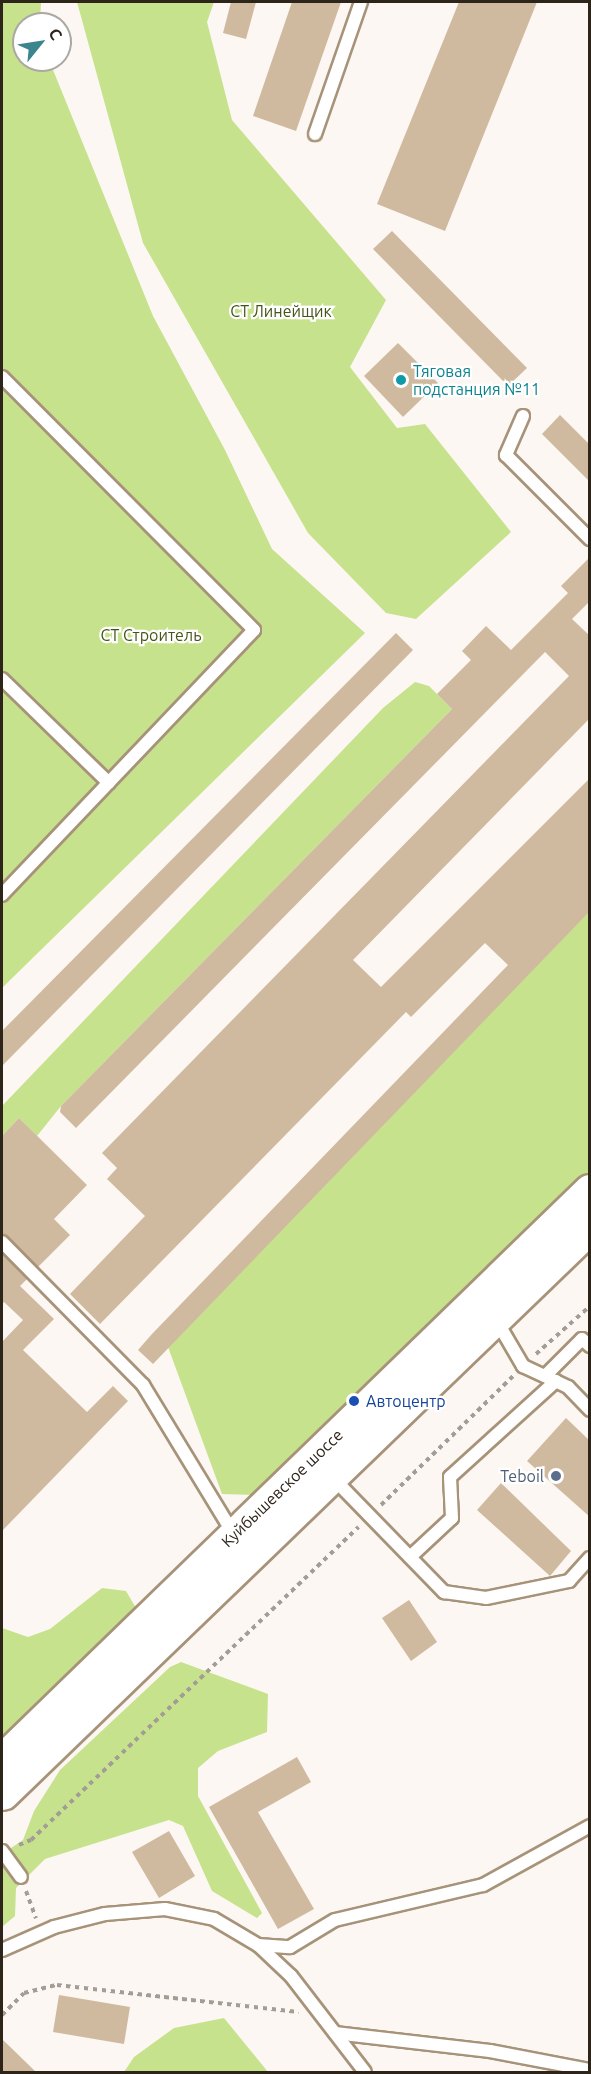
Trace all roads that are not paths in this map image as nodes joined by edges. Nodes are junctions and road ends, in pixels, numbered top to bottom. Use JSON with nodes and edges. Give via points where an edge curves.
{"nodes":[{"id":1,"x":361,"y":2,"type":"edge"},
{"id":2,"x":315,"y":134,"type":"dead end"},
{"id":3,"x":2,"y":377,"type":"edge"},
{"id":4,"x":523,"y":416,"type":"dead end"},
{"id":5,"x":590,"y":539,"type":"edge"},
{"id":6,"x":2,"y":679,"type":"edge"},
{"id":7,"x":109,"y":783,"type":"junction"},
{"id":8,"x":2,"y":895,"type":"edge"},
{"id":9,"x":590,"y":1191,"type":"edge"},
{"id":10,"x":590,"y":1226,"type":"edge"},
{"id":11,"x":2,"y":1242,"type":"edge"},
{"id":12,"x":495,"y":1317,"type":"junction"},
{"id":13,"x":590,"y":1346,"type":"edge"},
{"id":14,"x":550,"y":1379,"type":"junction"},
{"id":15,"x":590,"y":1410,"type":"edge"},
{"id":16,"x":332,"y":1477,"type":"junction"},
{"id":17,"x":233,"y":1534,"type":"junction"},
{"id":18,"x":410,"y":1557,"type":"junction"},
{"id":19,"x":590,"y":1558,"type":"edge"},
{"id":20,"x":2,"y":1761,"type":"edge"},
{"id":21,"x":2,"y":1793,"type":"edge"},
{"id":22,"x":590,"y":1826,"type":"edge"},
{"id":23,"x":2,"y":1851,"type":"edge"},
{"id":24,"x":21,"y":1877,"type":"road end"},
{"id":25,"x":258,"y":1946,"type":"junction"},
{"id":26,"x":2,"y":1950,"type":"edge"},
{"id":27,"x":335,"y":2033,"type":"junction"},
{"id":28,"x":590,"y":2070,"type":"edge"},
{"id":29,"x":365,"y":2073,"type":"edge"}],
"edges":[{"from":1,"to":2,"type":"lane"},
{"from":3,"to":7,"type":"lane","via":[[254,630]]},
{"from":4,"to":5,"type":"lane","via":[[506,455]]},
{"from":6,"to":7,"type":"lane"},
{"from":7,"to":8,"type":"lane"},
{"from":9,"to":17,"type":"main road","name":"Куйбышевское шоссе"},
{"from":10,"to":12,"type":"main road","name":"Куйбышевское шоссе"},
{"from":11,"to":17,"type":"lane","via":[[143,1384]]},
{"from":12,"to":14,"type":"lane","via":[[523,1366]]},
{"from":12,"to":16,"type":"main road","name":"Куйбышевское шоссе"},
{"from":13,"to":14,"type":"lane","via":[[582,1339]]},
{"from":14,"to":15,"type":"lane","via":[[568,1387]]},
{"from":14,"to":18,"type":"lane","via":[[450,1477],[452,1518]]},
{"from":16,"to":18,"type":"lane"},
{"from":16,"to":21,"type":"main road","name":"Куйбышевское шоссе"},
{"from":17,"to":20,"type":"main road","name":"Куйбышевское шоссе"},
{"from":18,"to":19,"type":"lane","via":[[444,1592],[486,1598],[569,1581]]},
{"from":22,"to":25,"type":"lane","via":[[483,1885],[335,1920],[290,1947]]},
{"from":23,"to":24,"type":"lane"},
{"from":25,"to":26,"type":"lane","via":[[214,1919],[165,1910],[105,1914],[42,1932]]},
{"from":25,"to":27,"type":"lane","via":[[291,1976]]},
{"from":27,"to":28,"type":"lane","via":[[490,2051]]},
{"from":27,"to":29,"type":"lane"}]}
